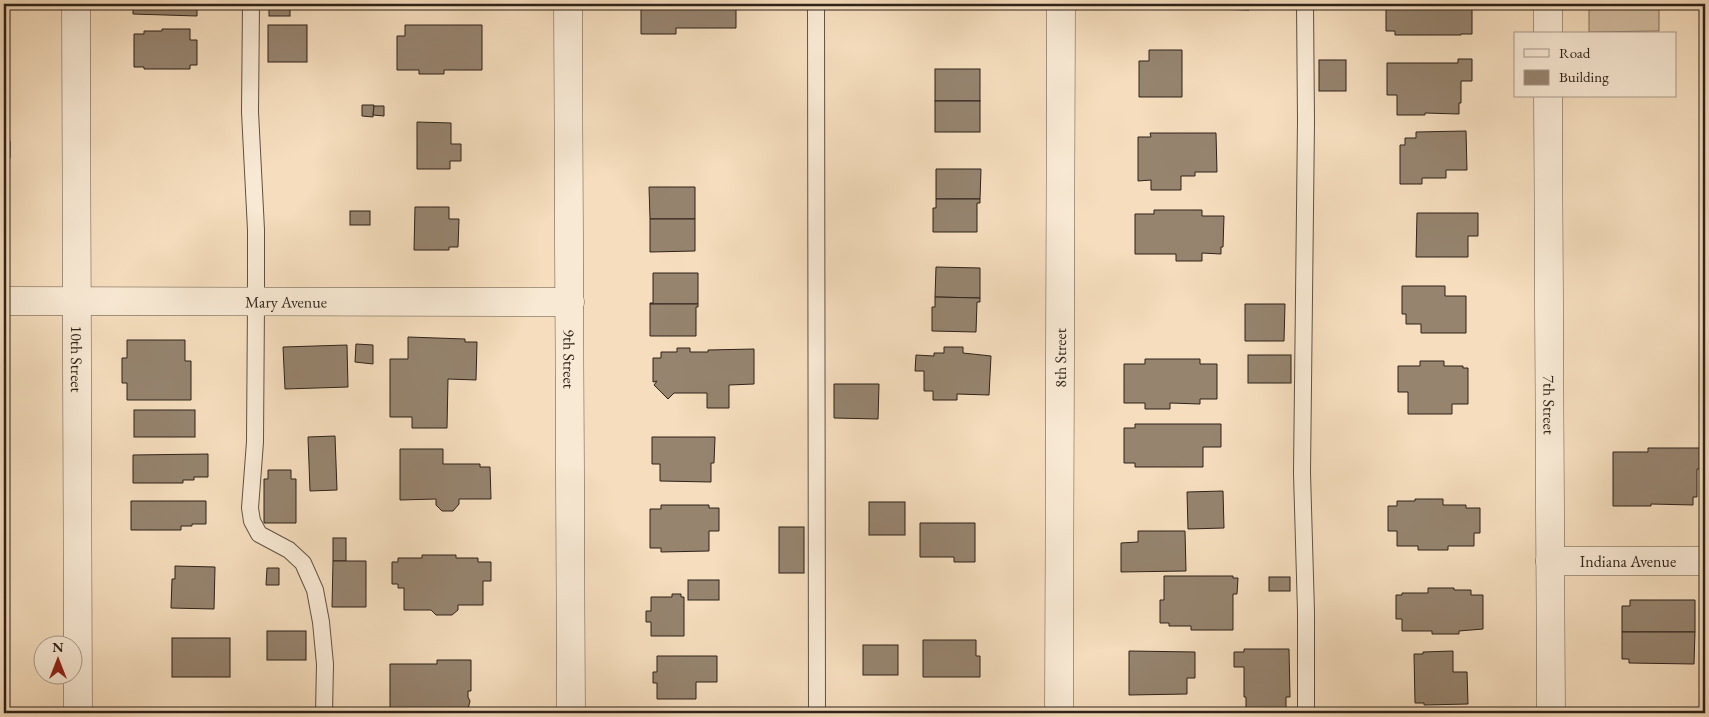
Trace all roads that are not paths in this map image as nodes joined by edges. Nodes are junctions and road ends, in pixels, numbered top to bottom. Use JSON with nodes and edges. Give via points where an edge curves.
{"nodes":[{"id":1,"x":76,"y":4,"type":"edge"},
{"id":2,"x":251,"y":4,"type":"edge"},
{"id":3,"x":568,"y":4,"type":"edge"},
{"id":4,"x":816,"y":4,"type":"edge"},
{"id":5,"x":1061,"y":4,"type":"edge"},
{"id":6,"x":1306,"y":4,"type":"edge"},
{"id":7,"x":1548,"y":4,"type":"edge"},
{"id":8,"x":1548,"y":32,"type":"edge"},
{"id":9,"x":1548,"y":98,"type":"edge"},
{"id":10,"x":4,"y":301,"type":"edge"},
{"id":11,"x":76,"y":301,"type":"junction"},
{"id":12,"x":256,"y":302,"type":"junction"},
{"id":13,"x":570,"y":302,"type":"junction"},
{"id":14,"x":1550,"y":560,"type":"junction"},
{"id":15,"x":1705,"y":560,"type":"edge"},
{"id":16,"x":78,"y":713,"type":"edge"},
{"id":17,"x":324,"y":713,"type":"edge"},
{"id":18,"x":571,"y":713,"type":"edge"},
{"id":19,"x":817,"y":713,"type":"edge"},
{"id":20,"x":1059,"y":713,"type":"edge"},
{"id":21,"x":1306,"y":713,"type":"edge"},
{"id":22,"x":1551,"y":713,"type":"edge"}],
"edges":[{"from":1,"to":11,"type":"street","name":"10th Street"},
{"from":2,"to":12,"type":"lane","via":[[250,112]]},
{"from":3,"to":13,"type":"street","name":"9th Street"},
{"from":4,"to":19,"type":"lane"},
{"from":5,"to":20,"type":"street","name":"8th Street"},
{"from":6,"to":21,"type":"lane","via":[[1302,473]]},
{"from":7,"to":8,"type":"street"},
{"from":9,"to":14,"type":"street","name":"7th Street"},
{"from":10,"to":11,"type":"street","name":"Mary Avenue"},
{"from":11,"to":12,"type":"street","name":"Mary Avenue"},
{"from":11,"to":16,"type":"street","name":"10th Street"},
{"from":12,"to":13,"type":"street","name":"Mary Avenue"},
{"from":12,"to":17,"type":"lane","via":[[252,522],[259,534],[289,550],[303,563],[315,590],[325,664]]},
{"from":13,"to":18,"type":"street","name":"9th Street"},
{"from":14,"to":15,"type":"street","name":"Indiana Avenue"},
{"from":14,"to":22,"type":"street","name":"7th Street"}]}
